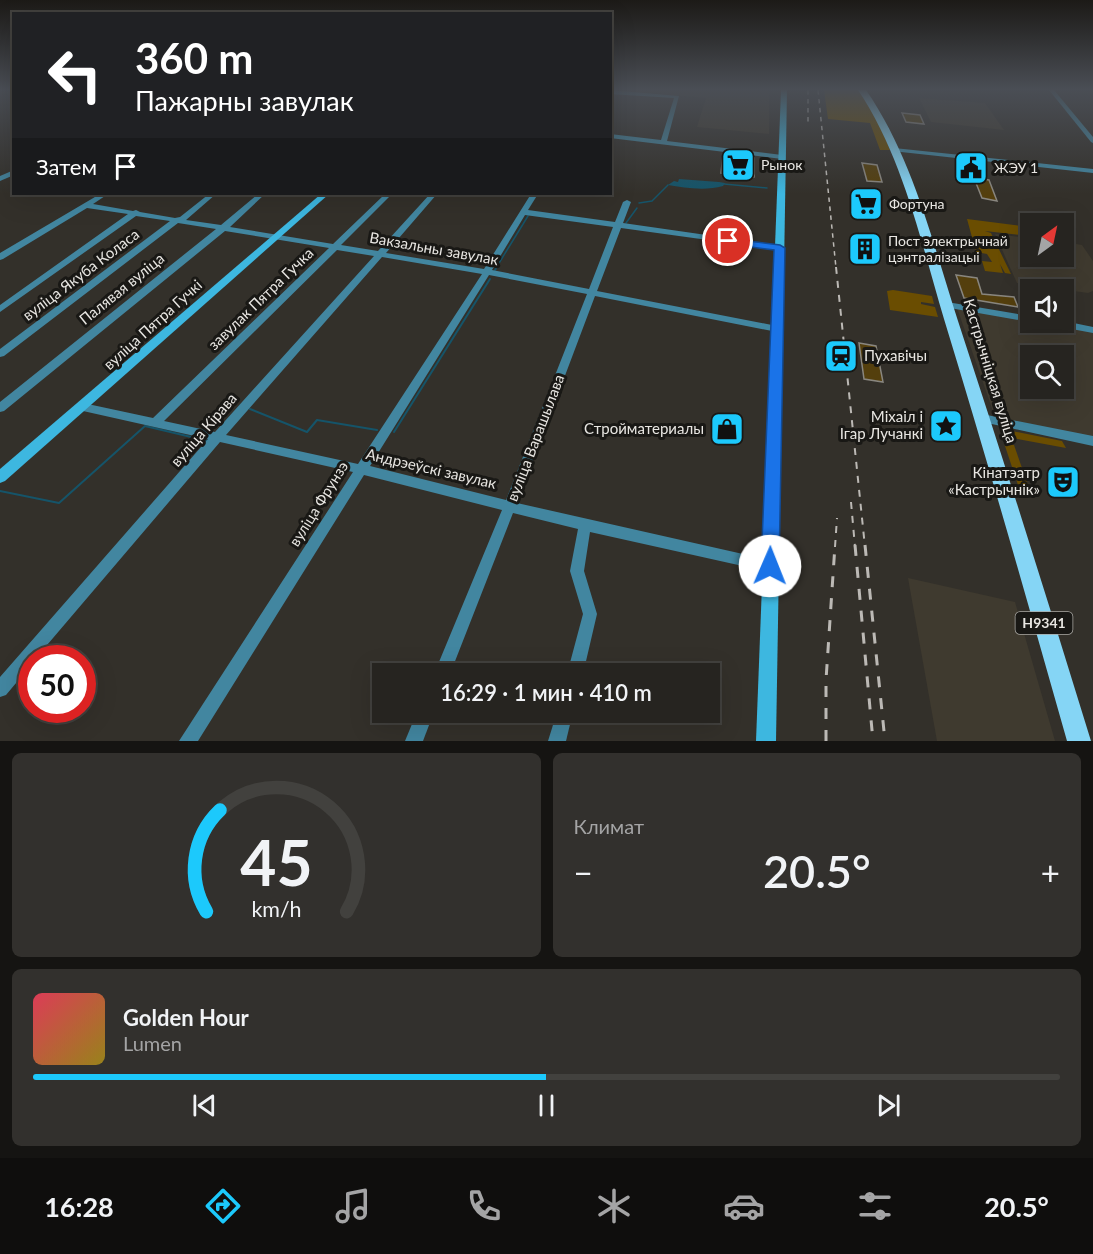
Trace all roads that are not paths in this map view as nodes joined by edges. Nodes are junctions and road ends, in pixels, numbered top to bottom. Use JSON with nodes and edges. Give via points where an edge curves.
{"nodes":[{"id":1,"x":669,"y":125,"type":"edge"},
{"id":2,"x":783,"y":125,"type":"edge"},
{"id":3,"x":884,"y":125,"type":"edge"},
{"id":4,"x":1079,"y":125,"type":"edge"},
{"id":5,"x":612,"y":136,"type":"edge"},
{"id":6,"x":1093,"y":141,"type":"edge"},
{"id":7,"x":664,"y":142,"type":"junction"},
{"id":8,"x":894,"y":150,"type":"junction"},
{"id":9,"x":782,"y":157,"type":"junction"},
{"id":10,"x":1093,"y":171,"type":"edge"},
{"id":11,"x":102,"y":195,"type":"edge"},
{"id":12,"x":212,"y":195,"type":"edge"},
{"id":13,"x":261,"y":195,"type":"edge"},
{"id":14,"x":324,"y":195,"type":"edge"},
{"id":15,"x":388,"y":195,"type":"edge"},
{"id":16,"x":433,"y":195,"type":"edge"},
{"id":17,"x":533,"y":195,"type":"edge"},
{"id":18,"x":627,"y":202,"type":"dead end"},
{"id":19,"x":85,"y":205,"type":"junction"},
{"id":20,"x":136,"y":212,"type":"junction"},
{"id":21,"x":524,"y":212,"type":"junction"},
{"id":22,"x":180,"y":219,"type":"junction"},
{"id":23,"x":224,"y":226,"type":"junction"},
{"id":24,"x":619,"y":226,"type":"junction"},
{"id":25,"x":276,"y":236,"type":"junction"},
{"id":26,"x":337,"y":246,"type":"junction"},
{"id":27,"x":780,"y":248,"type":"junction"},
{"id":28,"x":381,"y":254,"type":"junction"},
{"id":29,"x":0,"y":257,"type":"edge"},
{"id":30,"x":487,"y":272,"type":"junction"},
{"id":31,"x":593,"y":292,"type":"junction"},
{"id":32,"x":947,"y":305,"type":"junction"},
{"id":33,"x":0,"y":309,"type":"edge"},
{"id":34,"x":1020,"y":317,"type":"edge"},
{"id":35,"x":1074,"y":326,"type":"edge"},
{"id":36,"x":777,"y":329,"type":"junction"},
{"id":37,"x":1093,"y":330,"type":"edge"},
{"id":38,"x":0,"y":354,"type":"edge"},
{"id":39,"x":83,"y":407,"type":"junction"},
{"id":40,"x":0,"y":408,"type":"edge"},
{"id":41,"x":982,"y":418,"type":"junction"},
{"id":42,"x":154,"y":424,"type":"junction"},
{"id":43,"x":218,"y":436,"type":"junction"},
{"id":44,"x":1093,"y":441,"type":"edge"},
{"id":45,"x":360,"y":469,"type":"junction"},
{"id":46,"x":0,"y":477,"type":"edge"},
{"id":47,"x":510,"y":505,"type":"junction"},
{"id":48,"x":585,"y":525,"type":"junction"},
{"id":49,"x":770,"y":566,"type":"junction"},
{"id":50,"x":446,"y":663,"type":"edge"},
{"id":51,"x":577,"y":663,"type":"edge"},
{"id":52,"x":0,"y":689,"type":"edge"},
{"id":53,"x":421,"y":723,"type":"edge"},
{"id":54,"x":562,"y":723,"type":"edge"},
{"id":55,"x":189,"y":741,"type":"edge"},
{"id":56,"x":414,"y":741,"type":"edge"},
{"id":57,"x":557,"y":741,"type":"edge"},
{"id":58,"x":766,"y":741,"type":"edge"},
{"id":59,"x":1079,"y":741,"type":"edge"}],
"edges":[{"from":1,"to":7,"type":"street"},
{"from":2,"to":9,"type":"main road"},
{"from":3,"to":8,"type":"main road","name":"Кастрычніцкая вуліца","number":"Н9341"},
{"from":4,"to":6,"type":"street"},
{"from":5,"to":7,"type":"street"},
{"from":7,"to":9,"type":"street"},
{"from":8,"to":10,"type":"street"},
{"from":8,"to":32,"type":"main road","name":"Кастрычніцкая вуліца","number":"Н9341"},
{"from":9,"to":27,"type":"main road"},
{"from":11,"to":19,"type":"street"},
{"from":12,"to":22,"type":"street","name":"вуліца Якуба Коласа"},
{"from":13,"to":23,"type":"street","name":"Палявая вуліца"},
{"from":14,"to":25,"type":"main road","name":"вуліца Пятра Гучкі"},
{"from":15,"to":26,"type":"street","name":"завулак Пятра Гучка"},
{"from":16,"to":28,"type":"street","name":"вуліца Кірава"},
{"from":17,"to":21,"type":"street","name":"вуліца Фрунзэ"},
{"from":18,"to":24,"type":"street","name":"вуліца Варашылава"},
{"from":19,"to":20,"type":"street","name":"Вакзальны завулак"},
{"from":19,"to":29,"type":"street"},
{"from":20,"to":22,"type":"street","name":"Вакзальны завулак"},
{"from":20,"to":33,"type":"street"},
{"from":21,"to":24,"type":"street"},
{"from":21,"to":30,"type":"street","name":"вуліца Фрунзэ"},
{"from":22,"to":23,"type":"street","name":"Вакзальны завулак"},
{"from":22,"to":38,"type":"street","name":"вуліца Якуба Коласа"},
{"from":23,"to":25,"type":"street","name":"Вакзальны завулак"},
{"from":23,"to":40,"type":"street","name":"Палявая вуліца"},
{"from":24,"to":27,"type":"street"},
{"from":24,"to":31,"type":"street","name":"вуліца Варашылава"},
{"from":25,"to":26,"type":"street","name":"Вакзальны завулак"},
{"from":25,"to":39,"type":"main road","name":"вуліца Пятра Гучкі"},
{"from":26,"to":28,"type":"street","name":"Вакзальны завулак"},
{"from":26,"to":42,"type":"street","name":"завулак Пятра Гучка"},
{"from":27,"to":36,"type":"main road"},
{"from":28,"to":30,"type":"street","name":"Вакзальны завулак"},
{"from":28,"to":43,"type":"street","name":"вуліца Кірава"},
{"from":30,"to":31,"type":"street","name":"Вакзальны завулак"},
{"from":30,"to":45,"type":"street","name":"вуліца Фрунзэ"},
{"from":31,"to":36,"type":"street","name":"Вакзальны завулак"},
{"from":31,"to":47,"type":"street","name":"вуліца Варашылава"},
{"from":32,"to":34,"type":"street"},
{"from":32,"to":41,"type":"main road","name":"Кастрычніцкая вуліца","number":"Н9341"},
{"from":35,"to":37,"type":"street"},
{"from":36,"to":49,"type":"main road"},
{"from":39,"to":42,"type":"street","name":"Андрэеўскі завулак"},
{"from":39,"to":46,"type":"main road","name":"вуліца Пятра Гучкі"},
{"from":41,"to":44,"type":"street"},
{"from":41,"to":59,"type":"main road","name":"Кастрычніцкая вуліца","number":"Н9341"},
{"from":42,"to":43,"type":"street","name":"Андрэеўскі завулак"},
{"from":43,"to":45,"type":"street","name":"Андрэеўскі завулак"},
{"from":43,"to":52,"type":"street","name":"вуліца Кірава"},
{"from":45,"to":47,"type":"street","name":"Андрэеўскі завулак"},
{"from":45,"to":55,"type":"street","name":"вуліца Фрунзэ"},
{"from":47,"to":48,"type":"street","name":"Андрэеўскі завулак"},
{"from":47,"to":50,"type":"street","name":"вуліца Варашылава"},
{"from":48,"to":49,"type":"street","name":"Андрэеўскі завулак"},
{"from":48,"to":51,"type":"street","via":[[577,571],[590,614]]},
{"from":49,"to":58,"type":"main road"},
{"from":53,"to":56,"type":"street"},
{"from":54,"to":57,"type":"street"}]}
